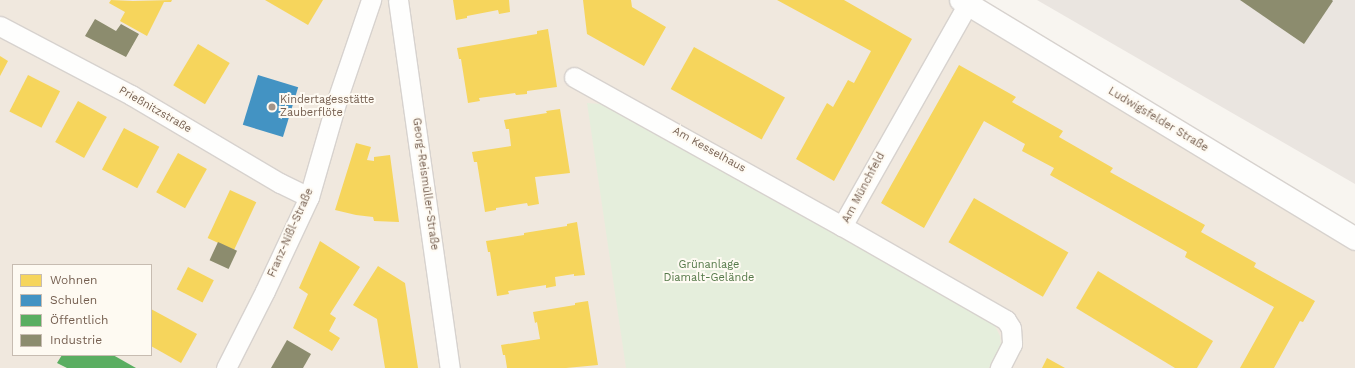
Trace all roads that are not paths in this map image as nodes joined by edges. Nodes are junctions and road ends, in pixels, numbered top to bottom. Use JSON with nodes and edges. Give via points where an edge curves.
{"nodes":[{"id":1,"x":371,"y":0,"type":"edge"},
{"id":2,"x":398,"y":0,"type":"edge"},
{"id":3,"x":966,"y":1,"type":"edge"},
{"id":4,"x":0,"y":26,"type":"edge"},
{"id":5,"x":574,"y":77,"type":"dead end"},
{"id":6,"x":309,"y":197,"type":"junction"},
{"id":7,"x":842,"y":226,"type":"junction"},
{"id":8,"x":1355,"y":239,"type":"edge"},
{"id":9,"x":226,"y":368,"type":"edge"},
{"id":10,"x":450,"y":368,"type":"edge"},
{"id":11,"x":1000,"y":368,"type":"edge"}],
"edges":[{"from":1,"to":6,"type":"street","name":"Franz-Nißl-Straße","via":[[337,100]]},
{"from":2,"to":10,"type":"street","name":"Georg-Reismüller-Straße"},
{"from":3,"to":7,"type":"street","name":"Am Münchfeld"},
{"from":3,"to":8,"type":"street","name":"Ludwigsfelder Straße"},
{"from":4,"to":6,"type":"street","name":"Prießnitzstraße","via":[[131,95],[280,183]]},
{"from":5,"to":7,"type":"street","name":"Am Kesselhaus"},
{"from":6,"to":9,"type":"street","name":"Franz-Nißl-Straße"},
{"from":7,"to":11,"type":"street","name":"Am Münchfeld","via":[[1006,320],[1011,328],[1012,344]]}]}
